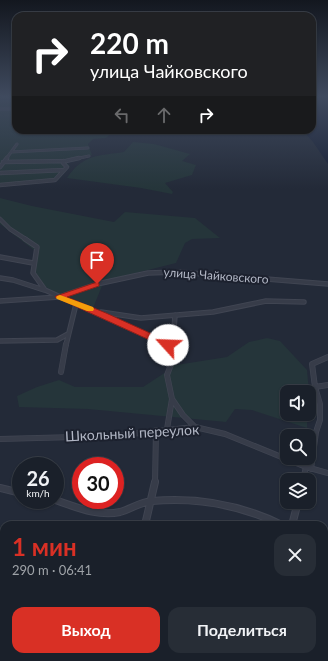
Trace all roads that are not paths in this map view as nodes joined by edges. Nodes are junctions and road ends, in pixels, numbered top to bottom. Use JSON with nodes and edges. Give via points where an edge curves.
{"nodes":[{"id":1,"x":17,"y":144,"type":"dead end"},
{"id":2,"x":88,"y":148,"type":"dead end"},
{"id":3,"x":12,"y":152,"type":"junction"},
{"id":4,"x":89,"y":156,"type":"dead end"},
{"id":5,"x":2,"y":161,"type":"edge"},
{"id":6,"x":64,"y":161,"type":"junction"},
{"id":7,"x":0,"y":167,"type":"edge"},
{"id":8,"x":64,"y":170,"type":"junction"},
{"id":9,"x":0,"y":173,"type":"edge"},
{"id":10,"x":0,"y":185,"type":"edge"},
{"id":11,"x":0,"y":219,"type":"edge"},
{"id":12,"x":0,"y":257,"type":"edge"},
{"id":13,"x":33,"y":263,"type":"junction"},
{"id":14,"x":0,"y":278,"type":"edge"},
{"id":15,"x":328,"y":284,"type":"edge"},
{"id":16,"x":44,"y":290,"type":"junction"},
{"id":17,"x":59,"y":297,"type":"junction"},
{"id":18,"x":0,"y":301,"type":"edge"},
{"id":19,"x":304,"y":302,"type":"dead end"},
{"id":20,"x":76,"y":304,"type":"junction"},
{"id":21,"x":93,"y":310,"type":"junction"},
{"id":22,"x":175,"y":315,"type":"junction"},
{"id":23,"x":68,"y":334,"type":"junction"},
{"id":24,"x":0,"y":341,"type":"edge"},
{"id":25,"x":172,"y":349,"type":"junction"},
{"id":26,"x":328,"y":356,"type":"edge"},
{"id":27,"x":61,"y":372,"type":"dead end"},
{"id":28,"x":315,"y":385,"type":"edge"},
{"id":29,"x":328,"y":385,"type":"edge"},
{"id":30,"x":316,"y":387,"type":"edge"},
{"id":31,"x":316,"y":390,"type":"edge"},
{"id":32,"x":172,"y":399,"type":"junction"},
{"id":33,"x":195,"y":427,"type":"junction"},
{"id":34,"x":167,"y":429,"type":"junction"},
{"id":35,"x":156,"y":430,"type":"junction"},
{"id":36,"x":0,"y":439,"type":"edge"},
{"id":37,"x":308,"y":468,"type":"junction"},
{"id":38,"x":306,"y":473,"type":"edge"},
{"id":39,"x":328,"y":473,"type":"edge"},
{"id":40,"x":0,"y":488,"type":"edge"},
{"id":41,"x":12,"y":491,"type":"edge"},
{"id":42,"x":152,"y":500,"type":"junction"},
{"id":43,"x":64,"y":503,"type":"edge"},
{"id":44,"x":296,"y":509,"type":"edge"},
{"id":45,"x":146,"y":521,"type":"edge"},
{"id":46,"x":271,"y":521,"type":"edge"},
{"id":47,"x":293,"y":521,"type":"edge"}],
"edges":[{"from":1,"to":3,"type":"street"},
{"from":2,"to":3,"type":"street"},
{"from":3,"to":5,"type":"street"},
{"from":4,"to":6,"type":"street"},
{"from":5,"to":6,"type":"street"},
{"from":5,"to":7,"type":"street"},
{"from":6,"to":8,"type":"street","via":[[62,163],[67,167]]},
{"from":8,"to":9,"type":"street"},
{"from":8,"to":10,"type":"street","via":[[57,179]]},
{"from":11,"to":13,"type":"street","via":[[37,247]]},
{"from":12,"to":13,"type":"street"},
{"from":13,"to":16,"type":"street","via":[[32,276]]},
{"from":14,"to":16,"type":"street"},
{"from":15,"to":17,"type":"street","name":"улица Чайковского","via":[[185,272],[148,273],[97,284]]},
{"from":16,"to":17,"type":"street"},
{"from":17,"to":18,"type":"street"},
{"from":17,"to":20,"type":"street"},
{"from":19,"to":22,"type":"street","name":"улица Чайковского","via":[[266,301],[212,312]]},
{"from":20,"to":21,"type":"street"},
{"from":20,"to":23,"type":"street"},
{"from":21,"to":22,"type":"street","name":"улица Чайковского","via":[[141,318]]},
{"from":21,"to":25,"type":"street","via":[[164,342]]},
{"from":22,"to":25,"type":"street"},
{"from":23,"to":24,"type":"street","via":[[57,340]]},
{"from":23,"to":27,"type":"street"},
{"from":25,"to":32,"type":"street","via":[[172,362],[167,375]]},
{"from":26,"to":28,"type":"street","via":[[312,364]]},
{"from":29,"to":30,"type":"street"},
{"from":31,"to":37,"type":"street","via":[[320,404],[320,420]]},
{"from":32,"to":33,"type":"street","via":[[182,415]]},
{"from":32,"to":34,"type":"street"},
{"from":33,"to":34,"type":"street","name":"Школьный переулок"},
{"from":33,"to":37,"type":"street","name":"Школьный переулок","via":[[225,434]]},
{"from":34,"to":35,"type":"street","name":"Школьный переулок"},
{"from":35,"to":36,"type":"street","name":"Школьный переулок","via":[[113,436]]},
{"from":35,"to":42,"type":"street","via":[[156,468]]},
{"from":37,"to":38,"type":"street"},
{"from":37,"to":39,"type":"street","name":"Школьный переулок"},
{"from":40,"to":41,"type":"street"},
{"from":42,"to":43,"type":"street","via":[[119,512],[100,513]]},
{"from":42,"to":45,"type":"street"},
{"from":42,"to":46,"type":"street","via":[[223,504]]},
{"from":44,"to":47,"type":"street"}]}
